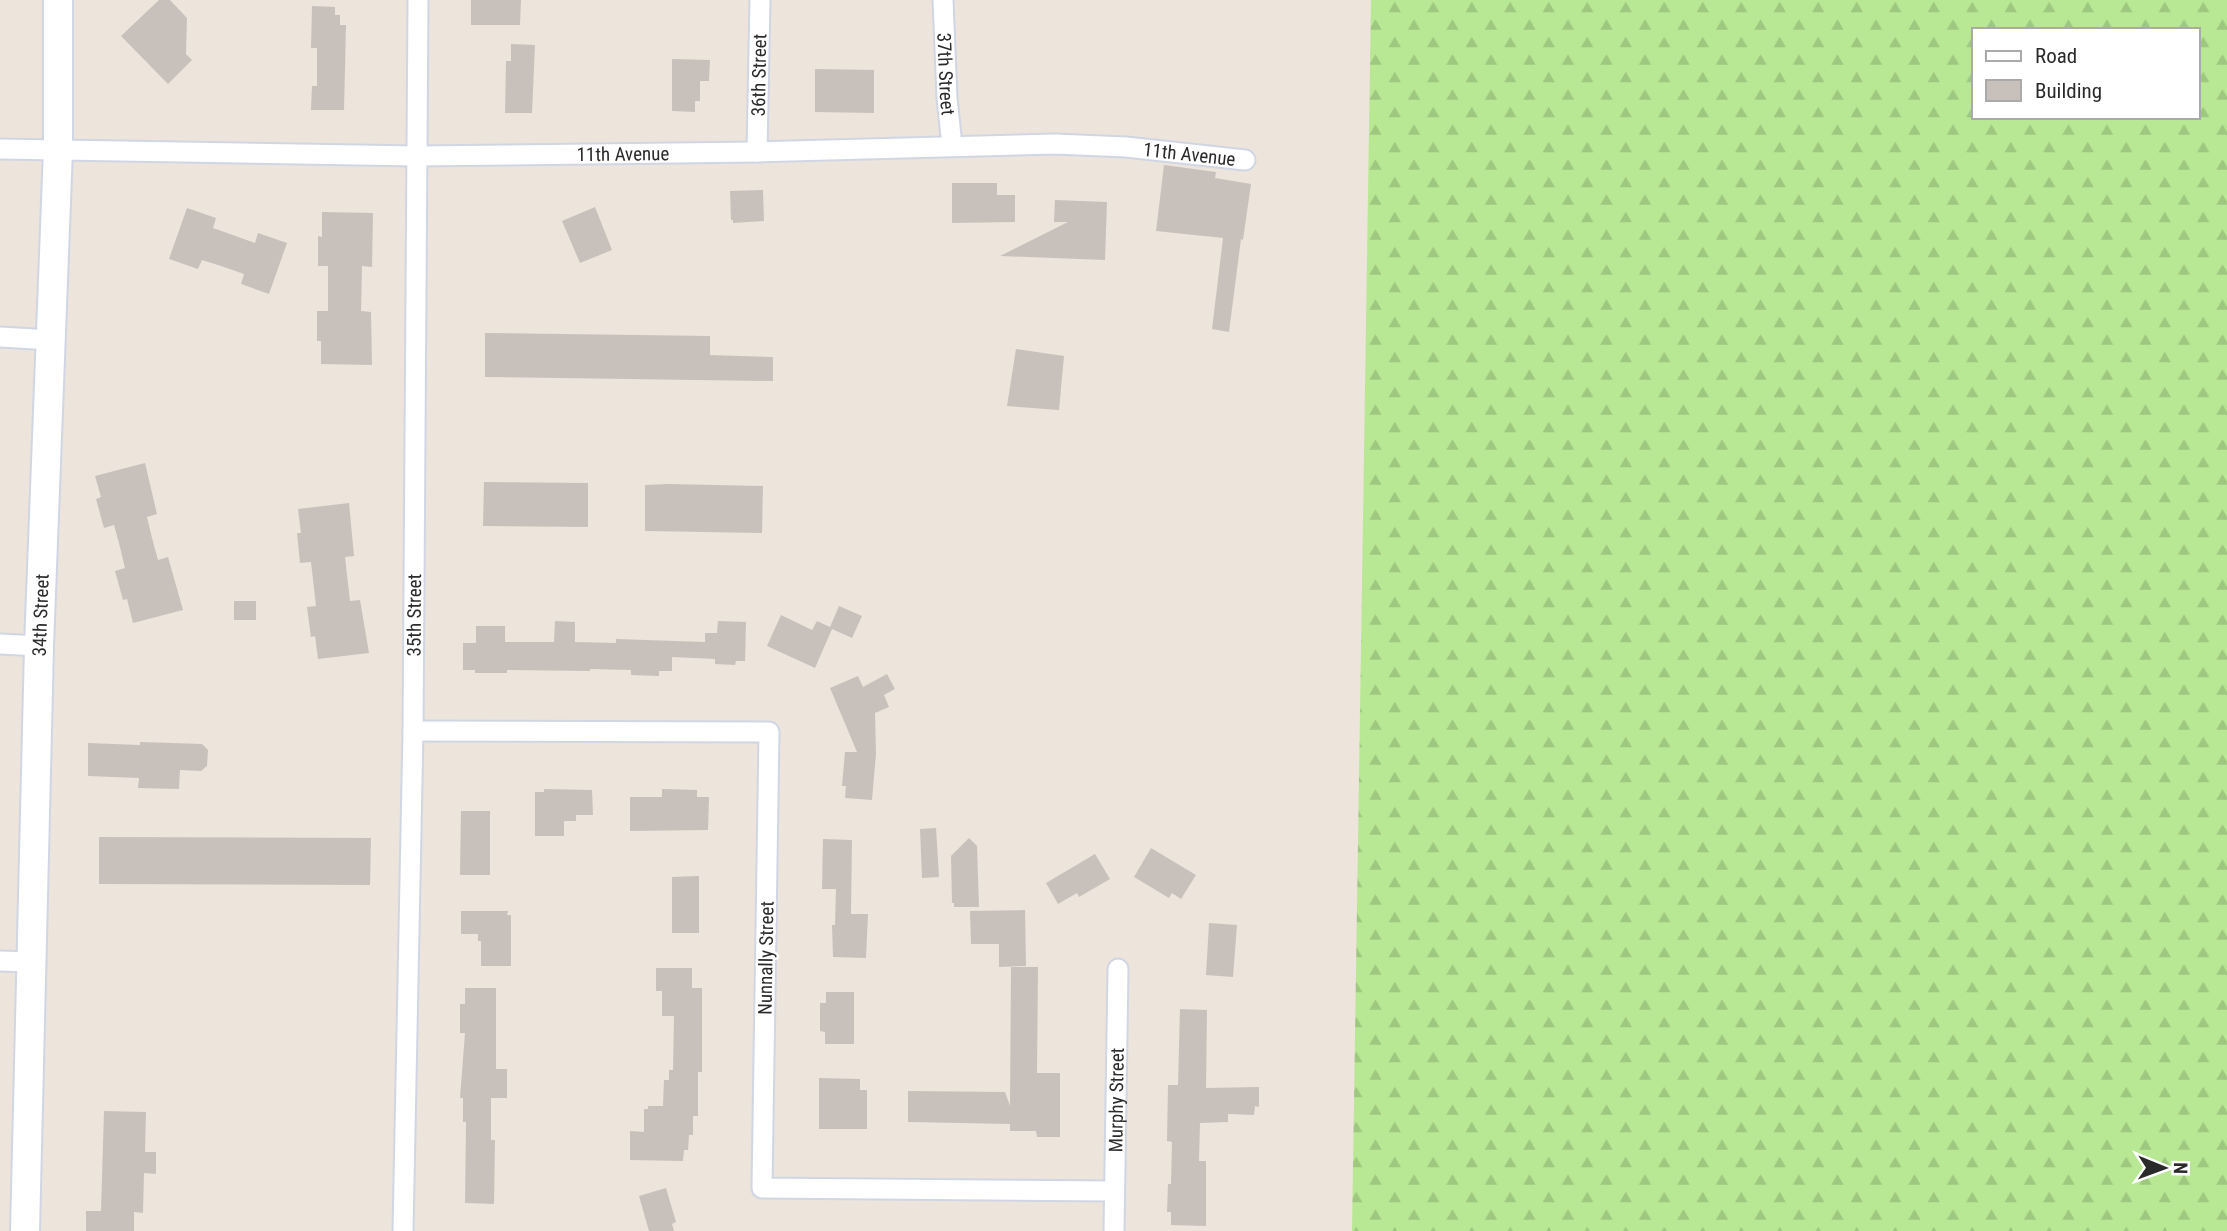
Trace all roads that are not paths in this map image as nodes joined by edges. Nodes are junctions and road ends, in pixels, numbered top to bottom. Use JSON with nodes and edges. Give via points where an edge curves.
{"nodes":[{"id":1,"x":58,"y":0,"type":"edge"},
{"id":2,"x":418,"y":0,"type":"edge"},
{"id":3,"x":760,"y":0,"type":"edge"},
{"id":4,"x":943,"y":0,"type":"edge"},
{"id":5,"x":952,"y":146,"type":"junction"},
{"id":6,"x":0,"y":149,"type":"edge"},
{"id":7,"x":58,"y":150,"type":"junction"},
{"id":8,"x":757,"y":152,"type":"junction"},
{"id":9,"x":417,"y":156,"type":"junction"},
{"id":10,"x":1245,"y":160,"type":"dead end"},
{"id":11,"x":0,"y":337,"type":"edge"},
{"id":12,"x":51,"y":340,"type":"junction"},
{"id":13,"x":0,"y":644,"type":"edge"},
{"id":14,"x":39,"y":646,"type":"junction"},
{"id":15,"x":413,"y":731,"type":"junction"},
{"id":16,"x":0,"y":961,"type":"edge"},
{"id":17,"x":31,"y":962,"type":"junction"},
{"id":18,"x":1118,"y":969,"type":"dead end"},
{"id":19,"x":1114,"y":1191,"type":"junction"},
{"id":20,"x":25,"y":1231,"type":"edge"},
{"id":21,"x":403,"y":1231,"type":"edge"},
{"id":22,"x":1114,"y":1231,"type":"edge"}],
"edges":[{"from":1,"to":7,"type":"street","name":"34th Street"},
{"from":2,"to":9,"type":"street","name":"35th Street"},
{"from":3,"to":8,"type":"street","name":"36th Street"},
{"from":4,"to":5,"type":"street","name":"37th Street"},
{"from":5,"to":8,"type":"street","name":"11th Avenue"},
{"from":5,"to":10,"type":"street","name":"11th Avenue","via":[[1126,147]]},
{"from":6,"to":7,"type":"street","name":"11th Avenue"},
{"from":7,"to":9,"type":"street","name":"11th Avenue"},
{"from":7,"to":12,"type":"street","name":"34th Street"},
{"from":8,"to":9,"type":"street","name":"11th Avenue"},
{"from":9,"to":15,"type":"street","name":"35th Street"},
{"from":11,"to":12,"type":"street"},
{"from":12,"to":14,"type":"street","name":"34th Street"},
{"from":13,"to":14,"type":"street"},
{"from":14,"to":17,"type":"street","name":"34th Street"},
{"from":15,"to":19,"type":"street","name":"Nunnally Street","via":[[769,732],[762,1188]]},
{"from":15,"to":21,"type":"street","name":"35th Street"},
{"from":16,"to":17,"type":"street"},
{"from":17,"to":20,"type":"street","name":"34th Street"},
{"from":18,"to":19,"type":"street","name":"Murphy Street"},
{"from":19,"to":22,"type":"street","name":"Murphy Street"}]}
